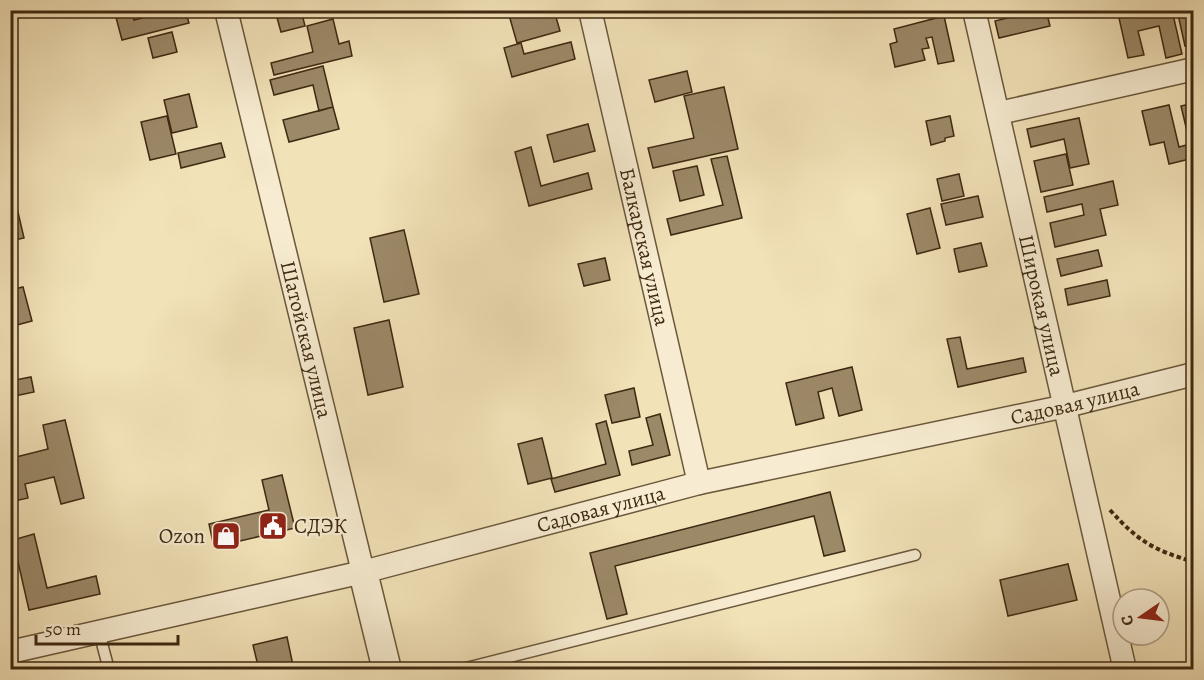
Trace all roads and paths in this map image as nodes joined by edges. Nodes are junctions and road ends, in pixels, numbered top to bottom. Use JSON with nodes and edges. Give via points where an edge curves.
{"nodes":[{"id":1,"x":226,"y":10,"type":"edge"},
{"id":2,"x":590,"y":10,"type":"edge"},
{"id":3,"x":974,"y":10,"type":"edge"},
{"id":4,"x":1194,"y":69,"type":"edge"},
{"id":5,"x":999,"y":112,"type":"junction"},
{"id":6,"x":1194,"y":374,"type":"edge"},
{"id":7,"x":1066,"y":406,"type":"junction"},
{"id":8,"x":1082,"y":480,"type":"junction"},
{"id":9,"x":699,"y":483,"type":"junction"},
{"id":10,"x":915,"y":555,"type":"dead end"},
{"id":11,"x":1194,"y":562,"type":"edge"},
{"id":12,"x":363,"y":572,"type":"junction"},
{"id":13,"x":99,"y":632,"type":"junction"},
{"id":14,"x":10,"y":652,"type":"edge"},
{"id":15,"x":110,"y":669,"type":"edge"},
{"id":16,"x":387,"y":669,"type":"edge"},
{"id":17,"x":458,"y":669,"type":"edge"},
{"id":18,"x":1125,"y":669,"type":"edge"}],
"edges":[{"from":1,"to":12,"type":"street","name":"Шатойская улица"},
{"from":2,"to":9,"type":"street","name":"Балкарская улица"},
{"from":3,"to":5,"type":"street","name":"Широкая улица"},
{"from":4,"to":5,"type":"street"},
{"from":5,"to":7,"type":"street","name":"Широкая улица"},
{"from":6,"to":7,"type":"street","name":"Садовая улица"},
{"from":7,"to":8,"type":"street","name":"Широкая улица"},
{"from":7,"to":9,"type":"street","name":"Садовая улица"},
{"from":8,"to":11,"type":"path","via":[[1131,533],[1162,552]]},
{"from":8,"to":18,"type":"street","name":"Широкая улица"},
{"from":9,"to":12,"type":"street","name":"Садовая улица"},
{"from":10,"to":17,"type":"lane"},
{"from":12,"to":13,"type":"street","name":"Садовая улица"},
{"from":12,"to":16,"type":"street","name":"Шатойская улица"},
{"from":13,"to":14,"type":"street","name":"Садовая улица"},
{"from":13,"to":15,"type":"lane"}]}
